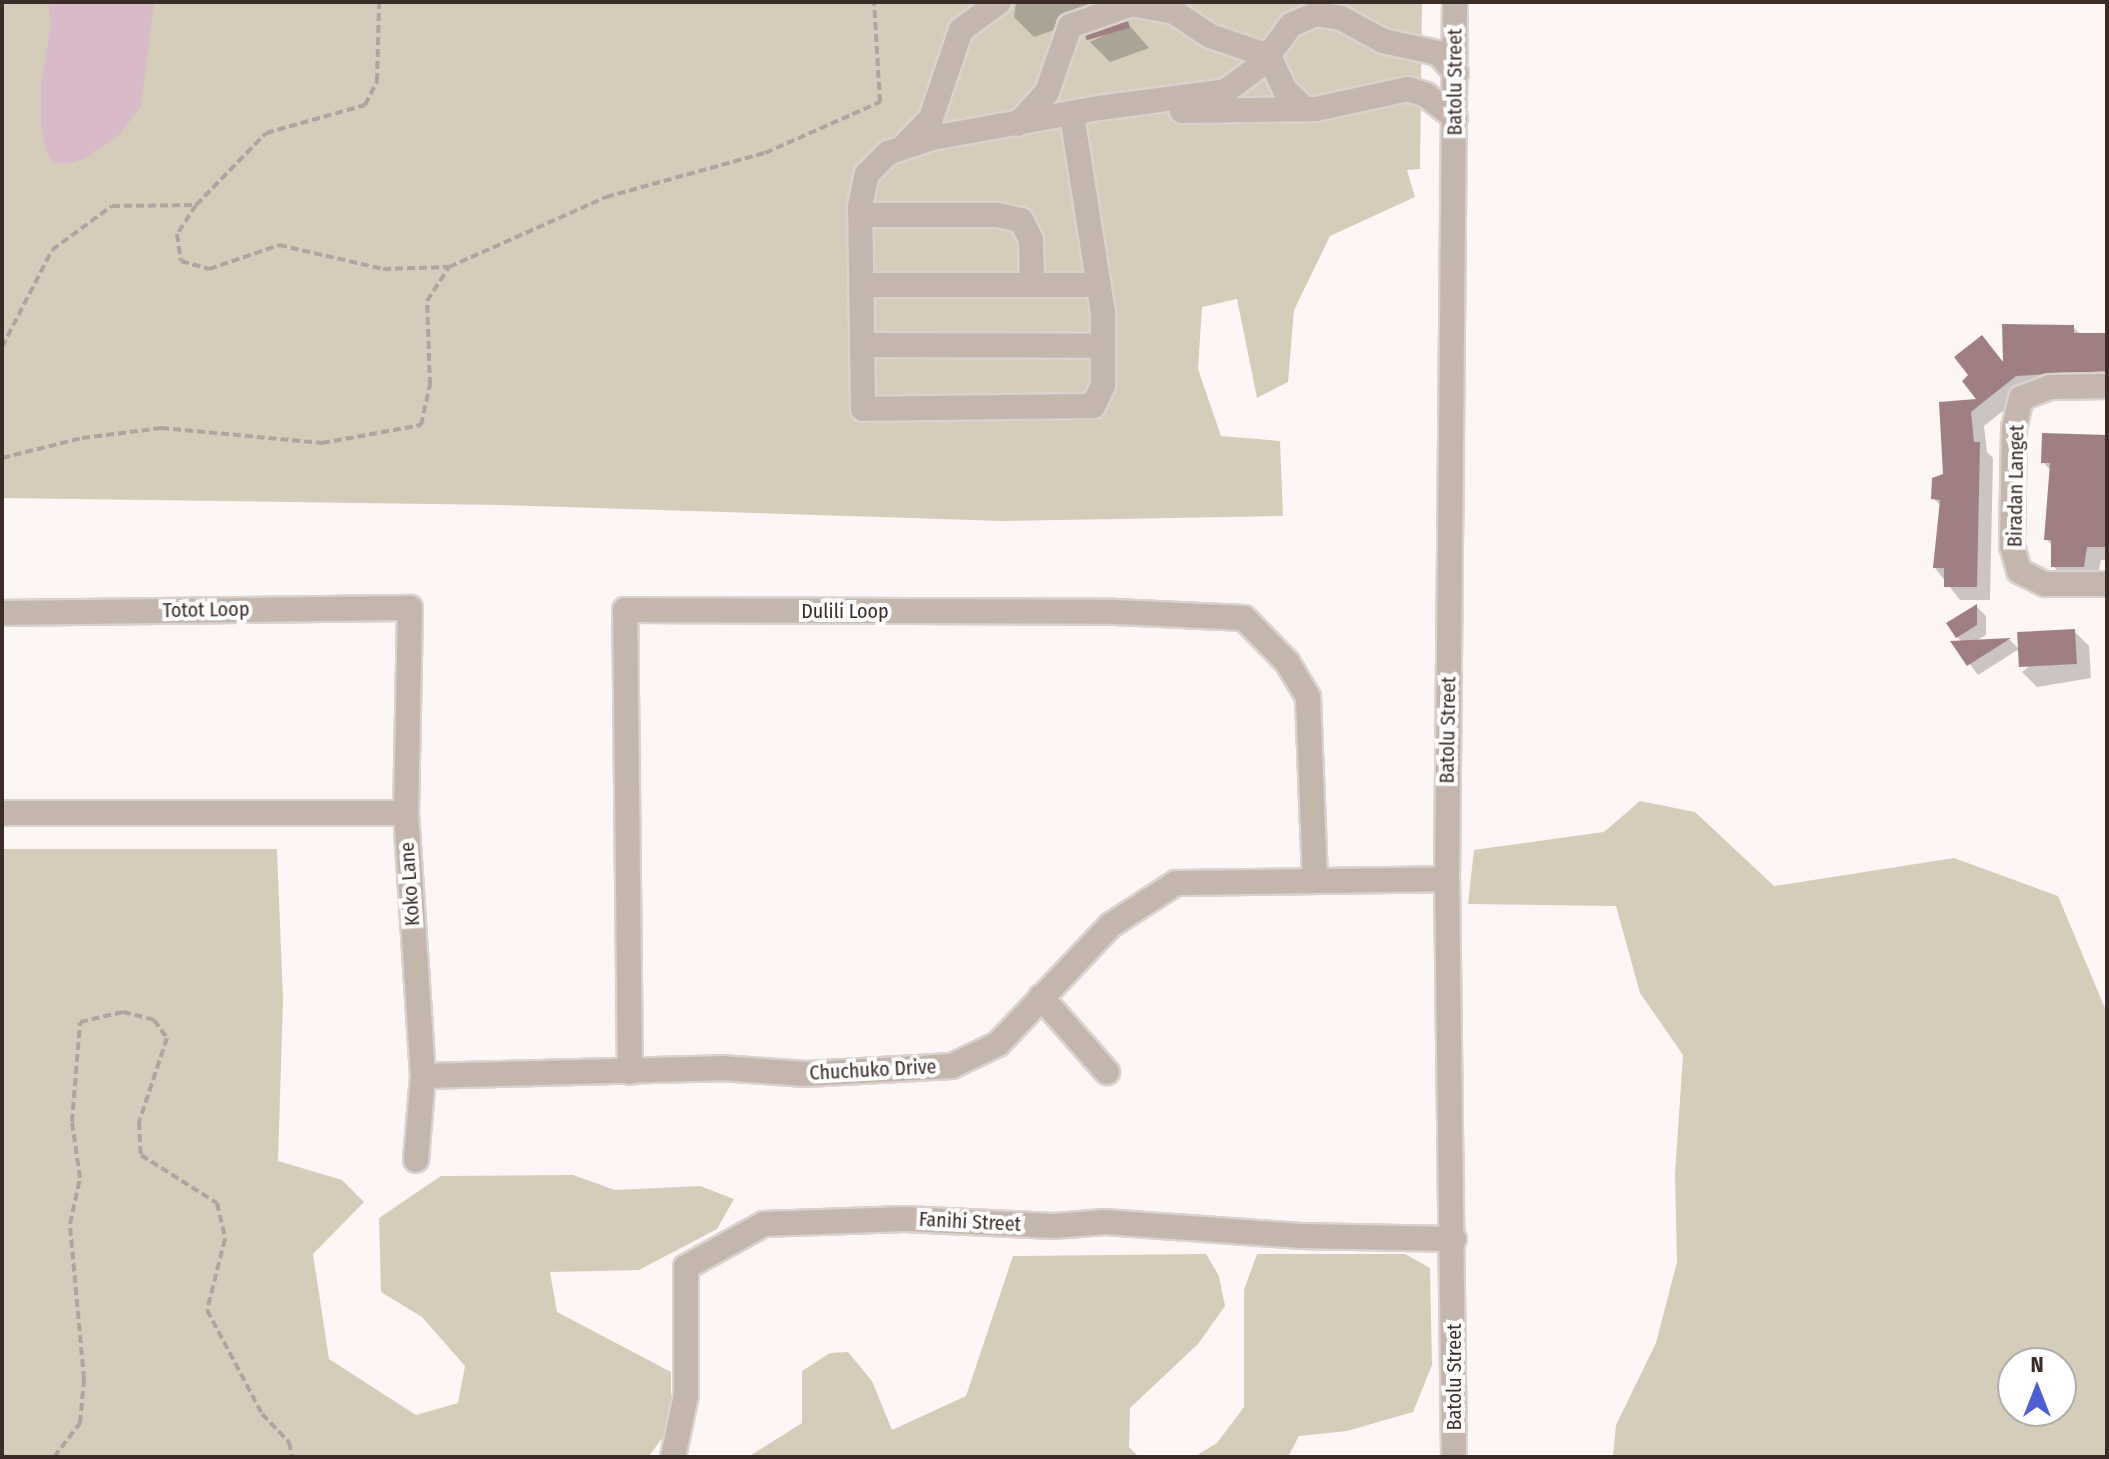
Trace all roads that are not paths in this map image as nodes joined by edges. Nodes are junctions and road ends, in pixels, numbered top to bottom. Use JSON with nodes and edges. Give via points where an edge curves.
{"nodes":[{"id":1,"x":999,"y":2,"type":"edge"},
{"id":2,"x":1455,"y":2,"type":"edge"},
{"id":3,"x":1269,"y":56,"type":"junction"},
{"id":4,"x":1456,"y":73,"type":"junction"},
{"id":5,"x":1305,"y":109,"type":"junction"},
{"id":6,"x":1066,"y":115,"type":"junction"},
{"id":7,"x":1455,"y":118,"type":"junction"},
{"id":8,"x":1018,"y":124,"type":"junction"},
{"id":9,"x":904,"y":145,"type":"junction"},
{"id":10,"x":860,"y":215,"type":"junction"},
{"id":11,"x":861,"y":285,"type":"junction"},
{"id":12,"x":1032,"y":285,"type":"junction"},
{"id":13,"x":1099,"y":285,"type":"junction"},
{"id":14,"x":862,"y":345,"type":"junction"},
{"id":15,"x":1103,"y":346,"type":"junction"},
{"id":16,"x":2107,"y":386,"type":"edge"},
{"id":17,"x":2107,"y":584,"type":"edge"},
{"id":18,"x":410,"y":608,"type":"joint"},
{"id":19,"x":2,"y":613,"type":"edge"},
{"id":20,"x":2,"y":813,"type":"edge"},
{"id":21,"x":406,"y":813,"type":"junction"},
{"id":22,"x":1315,"y":877,"type":"junction"},
{"id":23,"x":1447,"y":879,"type":"junction"},
{"id":24,"x":1041,"y":997,"type":"junction"},
{"id":25,"x":630,"y":1072,"type":"junction"},
{"id":26,"x":1107,"y":1072,"type":"dead end"},
{"id":27,"x":423,"y":1076,"type":"junction"},
{"id":28,"x":416,"y":1160,"type":"dead end"},
{"id":29,"x":1454,"y":1239,"type":"junction"},
{"id":30,"x":673,"y":1457,"type":"edge"},
{"id":31,"x":1454,"y":1457,"type":"edge"}],
"edges":[{"from":1,"to":9,"type":"street","via":[[961,30],[931,118]]},
{"from":2,"to":4,"type":"street","name":"Batolu Street"},
{"from":3,"to":4,"type":"street","via":[[1291,25],[1303,17],[1329,14],[1383,41],[1438,53]]},
{"from":3,"to":5,"type":"street","via":[[1285,90]]},
{"from":3,"to":6,"type":"street","via":[[1226,91]]},
{"from":3,"to":8,"type":"street","via":[[1210,36],[1174,12],[1132,4],[1070,26],[1047,92]]},
{"from":4,"to":7,"type":"street","name":"Batolu Street"},
{"from":5,"to":6,"type":"street"},
{"from":5,"to":7,"type":"street","via":[[1408,89],[1426,95]]},
{"from":6,"to":8,"type":"street"},
{"from":6,"to":13,"type":"street"},
{"from":7,"to":23,"type":"street","name":"Batolu Street"},
{"from":8,"to":9,"type":"street"},
{"from":9,"to":10,"type":"street","via":[[867,174]]},
{"from":10,"to":11,"type":"street"},
{"from":10,"to":12,"type":"street","via":[[997,215],[1021,220],[1031,240]]},
{"from":11,"to":12,"type":"street"},
{"from":11,"to":14,"type":"street"},
{"from":12,"to":13,"type":"street"},
{"from":13,"to":15,"type":"street"},
{"from":14,"to":15,"type":"street"},
{"from":14,"to":15,"type":"street","via":[[863,409],[1093,406],[1103,385]]},
{"from":16,"to":17,"type":"street","name":"Biradan Langet","via":[[2050,387],[2021,398],[2014,428],[2012,546],[2019,571],[2045,584]]},
{"from":18,"to":19,"type":"street","name":"Totot Loop"},
{"from":18,"to":21,"type":"street","name":"Koko Lane"},
{"from":20,"to":21,"type":"street"},
{"from":21,"to":27,"type":"street","name":"Koko Lane"},
{"from":22,"to":23,"type":"street","name":"Chuchuko Drive"},
{"from":22,"to":24,"type":"street","name":"Chuchuko Drive","via":[[1176,883],[1111,925]]},
{"from":22,"to":25,"type":"street","name":"Dulili Loop","via":[[1308,697],[1287,662],[1244,618],[1115,612],[625,610]]},
{"from":23,"to":29,"type":"street","name":"Batolu Street"},
{"from":24,"to":25,"type":"street","name":"Chuchuko Drive","via":[[998,1044],[952,1066],[806,1074],[721,1068]]},
{"from":24,"to":26,"type":"street"},
{"from":25,"to":27,"type":"street","name":"Chuchuko Drive"},
{"from":27,"to":28,"type":"street","name":"Koko Lane"},
{"from":29,"to":30,"type":"street","name":"Fanihi Street","via":[[1302,1236],[1105,1222],[1054,1226],[905,1219],[764,1224],[686,1267],[686,1395]]},
{"from":29,"to":31,"type":"street","name":"Batolu Street"}]}
